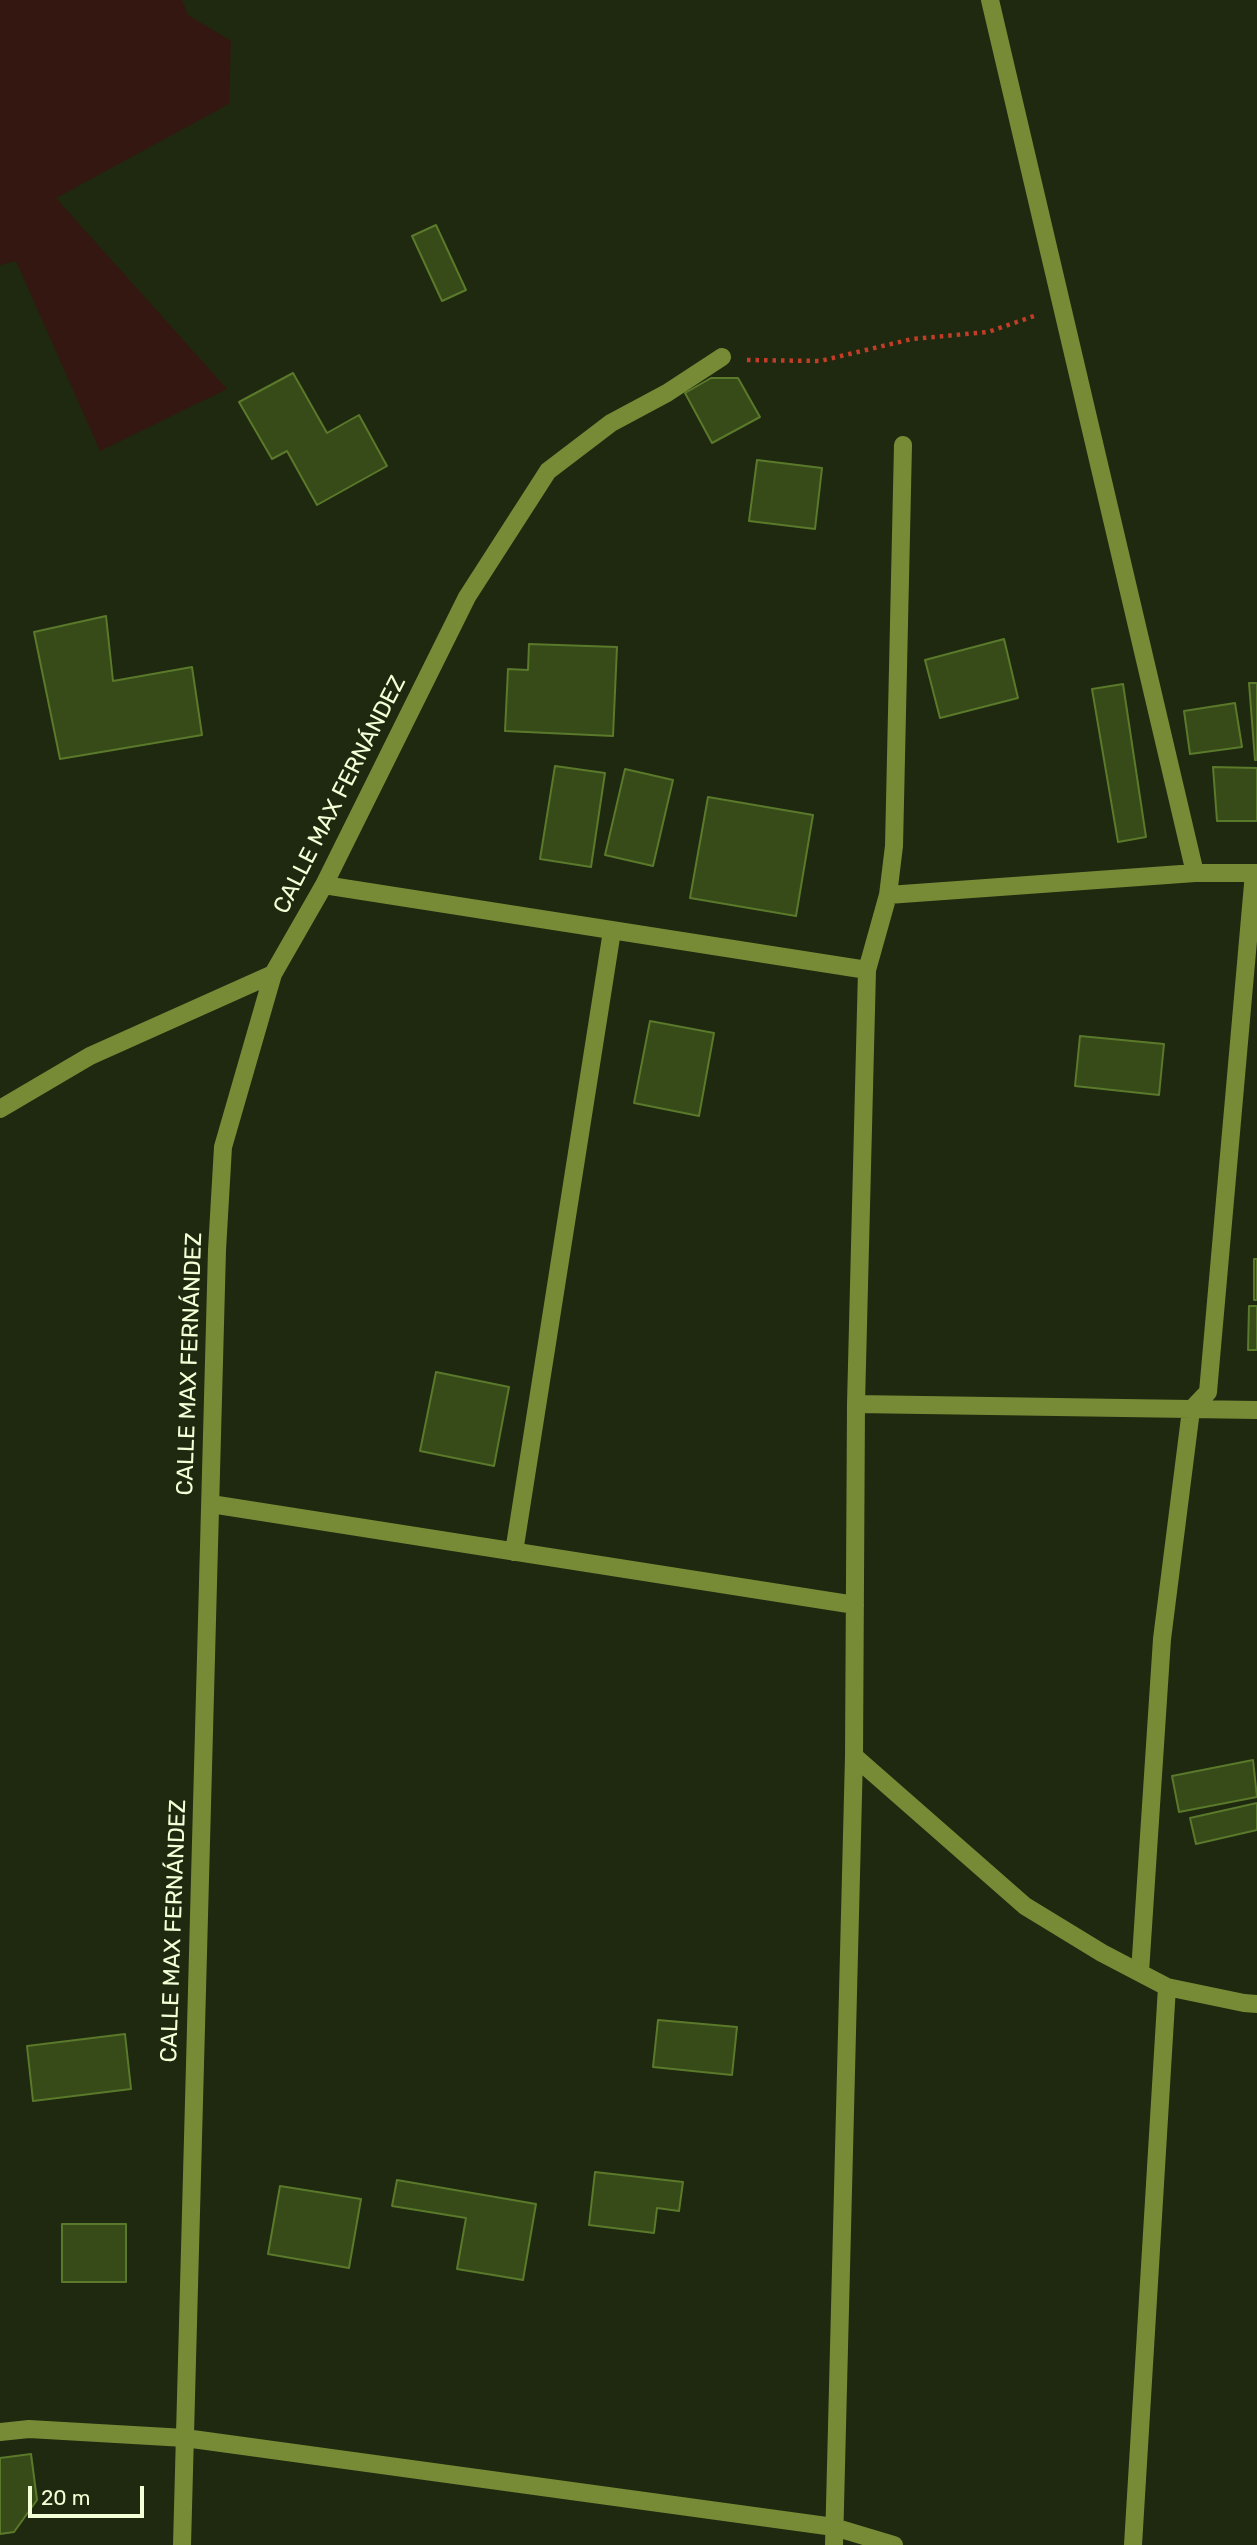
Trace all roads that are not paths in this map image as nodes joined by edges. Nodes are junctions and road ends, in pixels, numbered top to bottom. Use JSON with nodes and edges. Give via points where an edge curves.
{"nodes":[{"id":1,"x":990,"y":0,"type":"edge"},
{"id":2,"x":722,"y":357,"type":"road end"},
{"id":3,"x":903,"y":445,"type":"dead end"},
{"id":4,"x":1195,"y":873,"type":"junction"},
{"id":5,"x":1256,"y":873,"type":"edge"},
{"id":6,"x":324,"y":885,"type":"junction"},
{"id":7,"x":888,"y":895,"type":"junction"},
{"id":8,"x":612,"y":930,"type":"junction"},
{"id":9,"x":867,"y":971,"type":"junction"},
{"id":10,"x":274,"y":974,"type":"junction"},
{"id":11,"x":0,"y":1109,"type":"edge"},
{"id":12,"x":856,"y":1404,"type":"junction"},
{"id":13,"x":1191,"y":1410,"type":"junction"},
{"id":14,"x":1257,"y":1410,"type":"edge"},
{"id":15,"x":211,"y":1504,"type":"junction"},
{"id":16,"x":514,"y":1552,"type":"junction"},
{"id":17,"x":855,"y":1605,"type":"junction"},
{"id":18,"x":854,"y":1756,"type":"junction"},
{"id":19,"x":1140,"y":1972,"type":"junction"},
{"id":20,"x":1167,"y":1987,"type":"junction"},
{"id":21,"x":1257,"y":2004,"type":"edge"},
{"id":22,"x":0,"y":2431,"type":"edge"},
{"id":23,"x":185,"y":2438,"type":"junction"},
{"id":24,"x":834,"y":2536,"type":"edge"},
{"id":25,"x":182,"y":2545,"type":"edge"},
{"id":26,"x":894,"y":2545,"type":"edge"},
{"id":27,"x":1133,"y":2545,"type":"edge"}],
"edges":[{"from":1,"to":4,"type":"street"},
{"from":2,"to":6,"type":"street","name":"CALLE MAX FERNÁNDEZ","via":[[611,423],[548,471],[467,597]]},
{"from":3,"to":7,"type":"street","via":[[894,846]]},
{"from":4,"to":5,"type":"street"},
{"from":4,"to":7,"type":"street"},
{"from":5,"to":13,"type":"street","via":[[1208,1392]]},
{"from":6,"to":8,"type":"street"},
{"from":6,"to":10,"type":"street","name":"CALLE MAX FERNÁNDEZ"},
{"from":7,"to":9,"type":"street"},
{"from":8,"to":9,"type":"street"},
{"from":8,"to":16,"type":"street"},
{"from":9,"to":12,"type":"street"},
{"from":10,"to":11,"type":"street","via":[[90,1056]]},
{"from":10,"to":15,"type":"street","name":"CALLE MAX FERNÁNDEZ","via":[[223,1147]]},
{"from":12,"to":13,"type":"street"},
{"from":12,"to":17,"type":"street"},
{"from":13,"to":14,"type":"street"},
{"from":13,"to":19,"type":"street","via":[[1161,1639]]},
{"from":15,"to":16,"type":"street"},
{"from":15,"to":23,"type":"street","name":"CALLE MAX FERNÁNDEZ"},
{"from":16,"to":17,"type":"street"},
{"from":17,"to":18,"type":"street"},
{"from":18,"to":19,"type":"street","via":[[1025,1906]]},
{"from":18,"to":24,"type":"street"},
{"from":19,"to":20,"type":"street"},
{"from":20,"to":21,"type":"street"},
{"from":20,"to":27,"type":"street"},
{"from":22,"to":23,"type":"street"},
{"from":23,"to":24,"type":"street"},
{"from":23,"to":25,"type":"street","name":"CALLE MAX FERNÁNDEZ"},
{"from":24,"to":26,"type":"street"}]}
